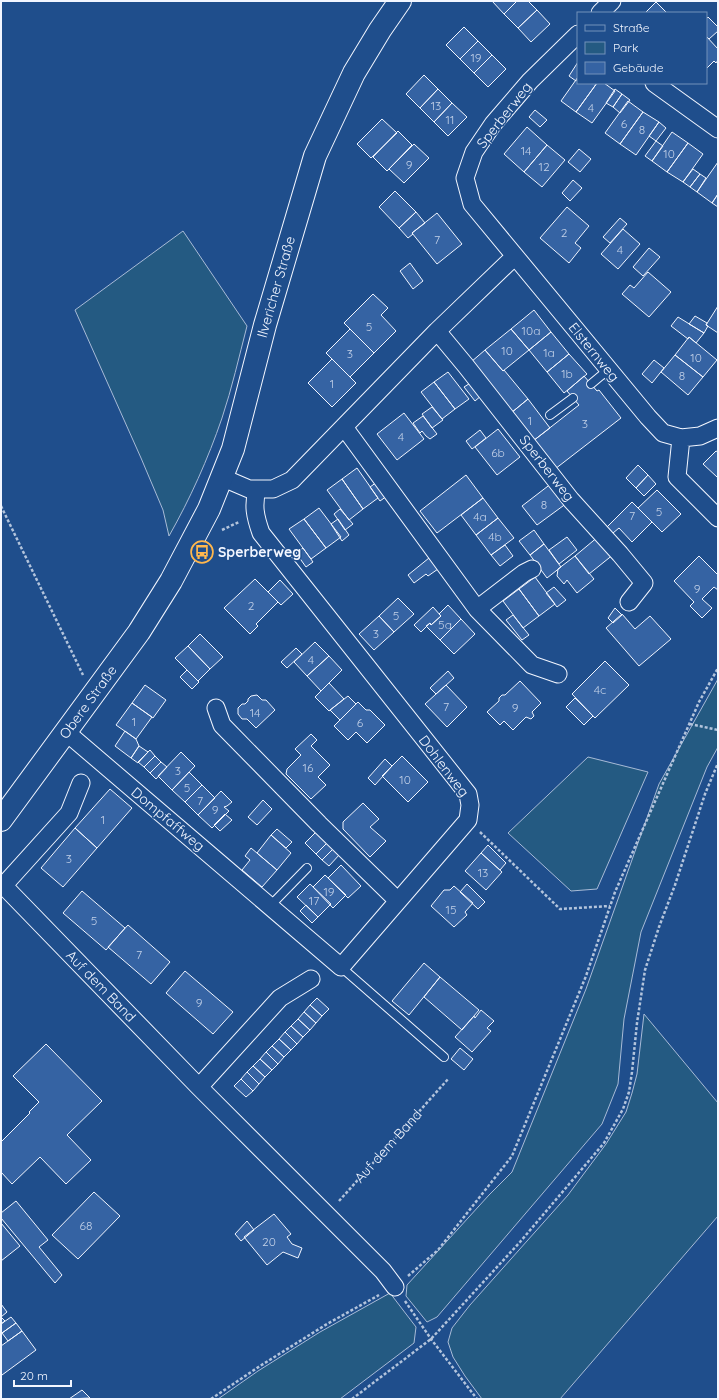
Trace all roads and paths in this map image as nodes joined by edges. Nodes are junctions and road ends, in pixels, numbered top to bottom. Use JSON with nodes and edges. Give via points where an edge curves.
{"nodes":[{"id":1,"x":400,"y":1,"type":"edge"},
{"id":2,"x":612,"y":1,"type":"edge"},
{"id":3,"x":601,"y":12,"type":"edge"},
{"id":4,"x":577,"y":35,"type":"edge"},
{"id":5,"x":655,"y":84,"type":"edge"},
{"id":6,"x":718,"y":129,"type":"edge"},
{"id":7,"x":515,"y":256,"type":"junction"},
{"id":8,"x":437,"y":331,"type":"junction"},
{"id":9,"x":609,"y":370,"type":"junction"},
{"id":10,"x":591,"y":384,"type":"dead end"},
{"id":11,"x":573,"y":398,"type":"dead end"},
{"id":12,"x":550,"y":416,"type":"dead end"},
{"id":13,"x":344,"y":427,"type":"junction"},
{"id":14,"x":718,"y":428,"type":"edge"},
{"id":15,"x":681,"y":438,"type":"junction"},
{"id":16,"x":222,"y":477,"type":"junction"},
{"id":17,"x":257,"y":489,"type":"junction"},
{"id":18,"x":1,"y":506,"type":"edge"},
{"id":19,"x":718,"y":518,"type":"edge"},
{"id":20,"x":532,"y":570,"type":"dead end"},
{"id":21,"x":171,"y":581,"type":"joint"},
{"id":22,"x":629,"y":602,"type":"dead end"},
{"id":23,"x":476,"y":609,"type":"junction"},
{"id":24,"x":718,"y":668,"type":"edge"},
{"id":25,"x":88,"y":671,"type":"dead end"},
{"id":26,"x":558,"y":674,"type":"dead end"},
{"id":27,"x":216,"y":708,"type":"dead end"},
{"id":28,"x":690,"y":724,"type":"junction"},
{"id":29,"x":718,"y":730,"type":"edge"},
{"id":30,"x":66,"y":732,"type":"junction"},
{"id":31,"x":718,"y":763,"type":"edge"},
{"id":32,"x":81,"y":783,"type":"dead end"},
{"id":33,"x":1,"y":820,"type":"edge"},
{"id":34,"x":468,"y":820,"type":"junction"},
{"id":35,"x":307,"y":868,"type":"dead end"},
{"id":36,"x":3,"y":884,"type":"edge"},
{"id":37,"x":398,"y":901,"type":"junction"},
{"id":38,"x":270,"y":906,"type":"junction"},
{"id":39,"x":610,"y":906,"type":"junction"},
{"id":40,"x":341,"y":967,"type":"junction"},
{"id":41,"x":311,"y":978,"type":"dead end"},
{"id":42,"x":444,"y":1057,"type":"dead end"},
{"id":43,"x":449,"y":1078,"type":"dead end"},
{"id":44,"x":199,"y":1087,"type":"junction"},
{"id":45,"x":326,"y":1215,"type":"junction"},
{"id":46,"x":395,"y":1287,"type":"junction"},
{"id":47,"x":431,"y":1339,"type":"junction"},
{"id":48,"x":211,"y":1399,"type":"edge"},
{"id":49,"x":352,"y":1399,"type":"edge"},
{"id":50,"x":477,"y":1399,"type":"edge"}],
"edges":[{"from":1,"to":16,"type":"street","name":"Ilvericher Straße","via":[[354,73],[315,156],[265,325],[233,449]]},
{"from":2,"to":3,"type":"street"},
{"from":4,"to":7,"type":"street","name":"Sperberweg","via":[[530,81],[493,124],[474,152],[465,178],[472,204]]},
{"from":5,"to":6,"type":"street"},
{"from":7,"to":8,"type":"street"},
{"from":7,"to":9,"type":"street","name":"Elsternweg"},
{"from":8,"to":13,"type":"street"},
{"from":8,"to":22,"type":"street","name":"Sperberweg","via":[[571,500],[644,583]]},
{"from":9,"to":10,"type":"lane"},
{"from":9,"to":15,"type":"street","name":"Elsternweg","via":[[663,433]]},
{"from":11,"to":12,"type":"lane"},
{"from":13,"to":17,"type":"street","via":[[292,480],[273,489]]},
{"from":13,"to":23,"type":"street"},
{"from":14,"to":15,"type":"street","name":"Elsternweg","via":[[700,436]]},
{"from":15,"to":19,"type":"street","via":[[677,477]]},
{"from":16,"to":17,"type":"street","via":[[249,489]]},
{"from":16,"to":21,"type":"street","name":"Ilvericher Straße","via":[[209,509]]},
{"from":17,"to":34,"type":"street","name":"Dohlenweg","via":[[254,503],[261,533],[468,794]]},
{"from":18,"to":25,"type":"path","via":[[84,677]]},
{"from":20,"to":23,"type":"street","via":[[524,573]]},
{"from":21,"to":30,"type":"street","name":"Obere Straße","via":[[139,632]]},
{"from":23,"to":26,"type":"street","via":[[532,665]]},
{"from":24,"to":28,"type":"path"},
{"from":27,"to":37,"type":"street","via":[[222,725]]},
{"from":28,"to":29,"type":"path"},
{"from":28,"to":39,"type":"path"},
{"from":30,"to":33,"type":"street","name":"Obere Straße"},
{"from":30,"to":38,"type":"street","name":"Dompfaffweg"},
{"from":31,"to":47,"type":"path","via":[[645,970],[632,1072],[622,1109],[604,1143],[520,1242]]},
{"from":32,"to":36,"type":"street","name":"Auf dem Band","via":[[70,813]]},
{"from":34,"to":37,"type":"street"},
{"from":34,"to":39,"type":"path","via":[[560,909]]},
{"from":35,"to":38,"type":"lane"},
{"from":36,"to":44,"type":"street","name":"Auf dem Band"},
{"from":37,"to":40,"type":"street"},
{"from":38,"to":40,"type":"street","name":"Dompfaffweg"},
{"from":39,"to":46,"type":"path","via":[[586,976],[512,1156],[438,1250]]},
{"from":40,"to":42,"type":"lane"},
{"from":41,"to":44,"type":"street","via":[[280,998]]},
{"from":43,"to":45,"type":"path","name":"Auf dem Band"},
{"from":44,"to":45,"type":"street","name":"Auf dem Band"},
{"from":45,"to":46,"type":"street","name":"Auf dem Band","via":[[383,1271]]},
{"from":46,"to":47,"type":"path"},
{"from":46,"to":48,"type":"path","via":[[327,1324]]},
{"from":47,"to":49,"type":"path"},
{"from":47,"to":50,"type":"path"}]}
